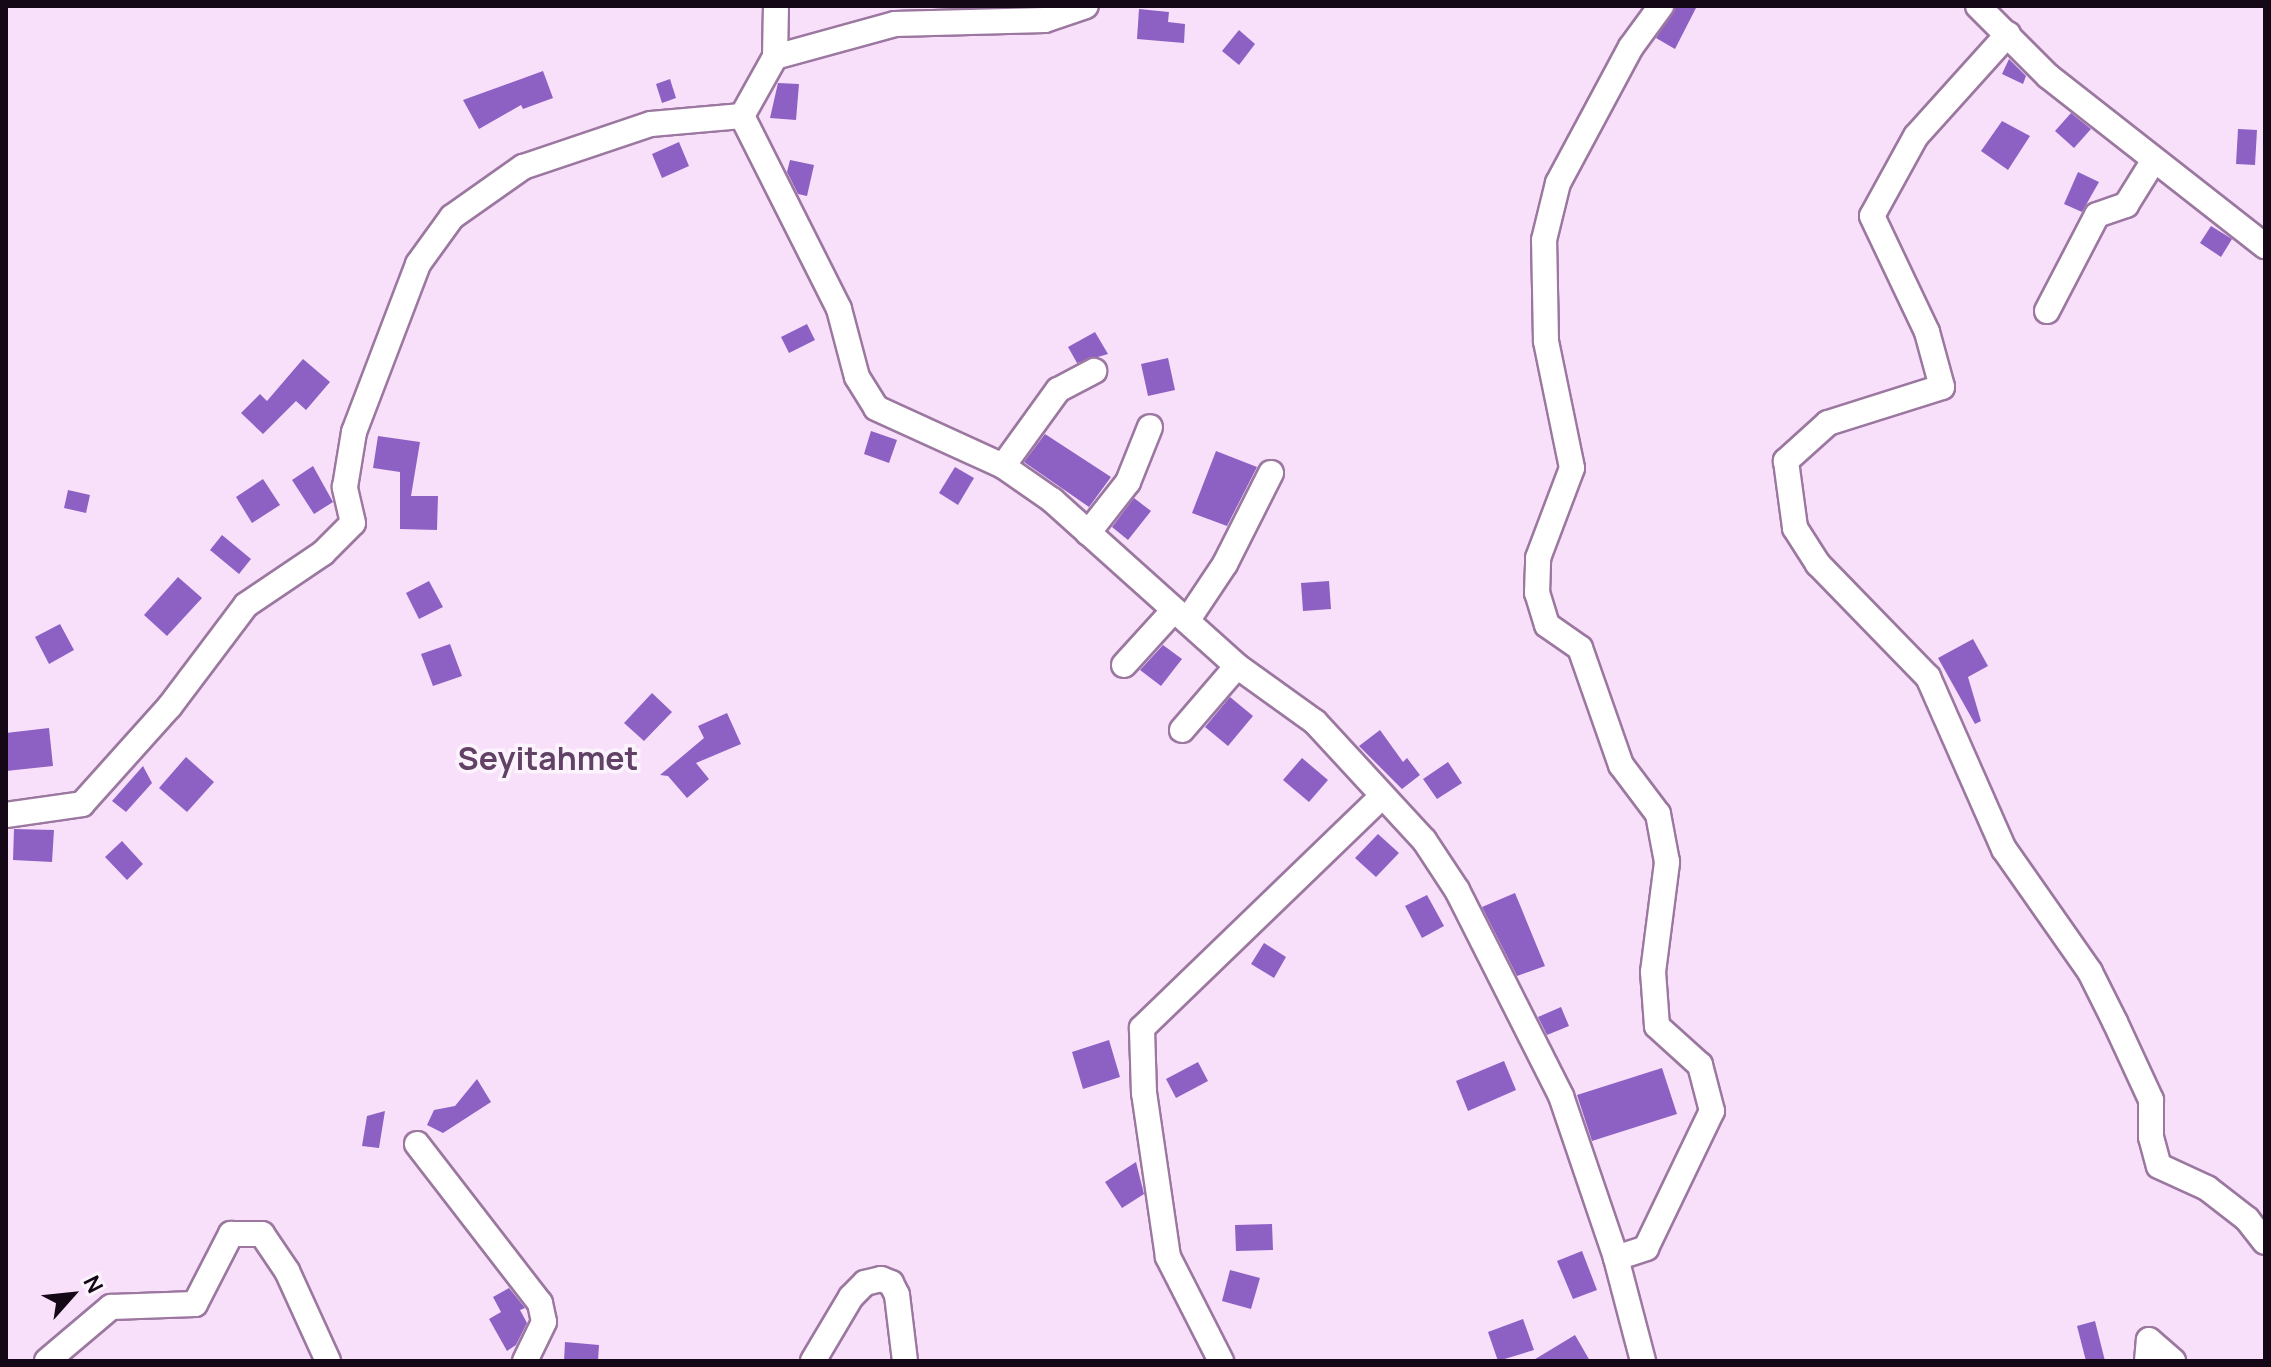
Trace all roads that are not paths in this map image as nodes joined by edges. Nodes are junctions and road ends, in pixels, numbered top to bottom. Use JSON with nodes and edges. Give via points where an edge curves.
{"nodes":[{"id":1,"x":776,"y":6,"type":"edge"},
{"id":2,"x":1086,"y":6,"type":"edge"},
{"id":3,"x":1661,"y":6,"type":"edge"},
{"id":4,"x":1978,"y":6,"type":"edge"},
{"id":5,"x":2008,"y":34,"type":"junction"},
{"id":6,"x":775,"y":57,"type":"junction"},
{"id":7,"x":742,"y":116,"type":"junction"},
{"id":8,"x":2154,"y":160,"type":"junction"},
{"id":9,"x":2265,"y":246,"type":"edge"},
{"id":10,"x":2047,"y":311,"type":"dead end"},
{"id":11,"x":1094,"y":371,"type":"dead end"},
{"id":12,"x":1150,"y":427,"type":"dead end"},
{"id":13,"x":1003,"y":466,"type":"junction"},
{"id":14,"x":1271,"y":473,"type":"dead end"},
{"id":15,"x":1088,"y":533,"type":"junction"},
{"id":16,"x":1180,"y":616,"type":"junction"},
{"id":17,"x":1124,"y":665,"type":"dead end"},
{"id":18,"x":1237,"y":666,"type":"junction"},
{"id":19,"x":1182,"y":730,"type":"dead end"},
{"id":20,"x":1381,"y":797,"type":"junction"},
{"id":21,"x":6,"y":815,"type":"edge"},
{"id":22,"x":417,"y":1144,"type":"dead end"},
{"id":23,"x":2265,"y":1242,"type":"edge"},
{"id":24,"x":1616,"y":1258,"type":"junction"},
{"id":25,"x":47,"y":1361,"type":"edge"},
{"id":26,"x":328,"y":1361,"type":"edge"},
{"id":27,"x":525,"y":1361,"type":"edge"},
{"id":28,"x":813,"y":1361,"type":"edge"},
{"id":29,"x":905,"y":1361,"type":"edge"},
{"id":30,"x":1221,"y":1361,"type":"edge"},
{"id":31,"x":1643,"y":1361,"type":"edge"},
{"id":32,"x":2147,"y":1361,"type":"edge"},
{"id":33,"x":2173,"y":1361,"type":"edge"}],
"edges":[{"from":1,"to":6,"type":"street"},
{"from":2,"to":6,"type":"street","via":[[1045,20],[895,24]]},
{"from":3,"to":24,"type":"street","via":[[1631,47],[1558,183],[1544,240],[1546,341],[1572,468],[1538,558],[1537,593],[1547,625],[1580,648],[1621,765],[1658,814],[1667,862],[1653,972],[1657,1026],[1700,1065],[1712,1111],[1646,1248]]},
{"from":4,"to":5,"type":"street"},
{"from":5,"to":8,"type":"street","via":[[2048,76]]},
{"from":5,"to":23,"type":"street","via":[[1916,136],[1872,216],[1927,332],[1942,387],[1828,423],[1786,461],[1795,528],[1818,564],[1928,677],[2004,849],[2090,972],[2121,1035],[2151,1100],[2151,1137],[2159,1166],[2207,1188],[2247,1219]]},
{"from":6,"to":7,"type":"street"},
{"from":7,"to":13,"type":"street","via":[[839,309],[857,377],[876,408]]},
{"from":7,"to":21,"type":"street","via":[[651,124],[523,167],[452,217],[418,264],[354,432],[345,487],[353,523],[323,553],[246,605],[170,706],[82,804]]},
{"from":8,"to":9,"type":"street"},
{"from":8,"to":10,"type":"street","via":[[2126,205],[2097,215]]},
{"from":11,"to":13,"type":"street","via":[[1058,390]]},
{"from":12,"to":15,"type":"street","via":[[1128,482]]},
{"from":13,"to":15,"type":"street"},
{"from":14,"to":16,"type":"street","via":[[1225,564]]},
{"from":15,"to":16,"type":"street"},
{"from":16,"to":17,"type":"street"},
{"from":16,"to":18,"type":"street"},
{"from":18,"to":19,"type":"street"},
{"from":18,"to":20,"type":"street","via":[[1315,722]]},
{"from":20,"to":24,"type":"street","via":[[1424,840],[1497,967],[1561,1096]]},
{"from":20,"to":30,"type":"street","via":[[1142,1028],[1144,1093],[1168,1257]]},
{"from":22,"to":27,"type":"street","via":[[540,1303],[544,1322]]},
{"from":24,"to":31,"type":"street"},
{"from":25,"to":26,"type":"street","via":[[111,1307],[195,1304],[231,1234],[262,1234],[287,1271]]},
{"from":28,"to":29,"type":"street","via":[[851,1297],[865,1283],[881,1279],[891,1283],[897,1295]]},
{"from":32,"to":33,"type":"street","via":[[2149,1340]]}]}
